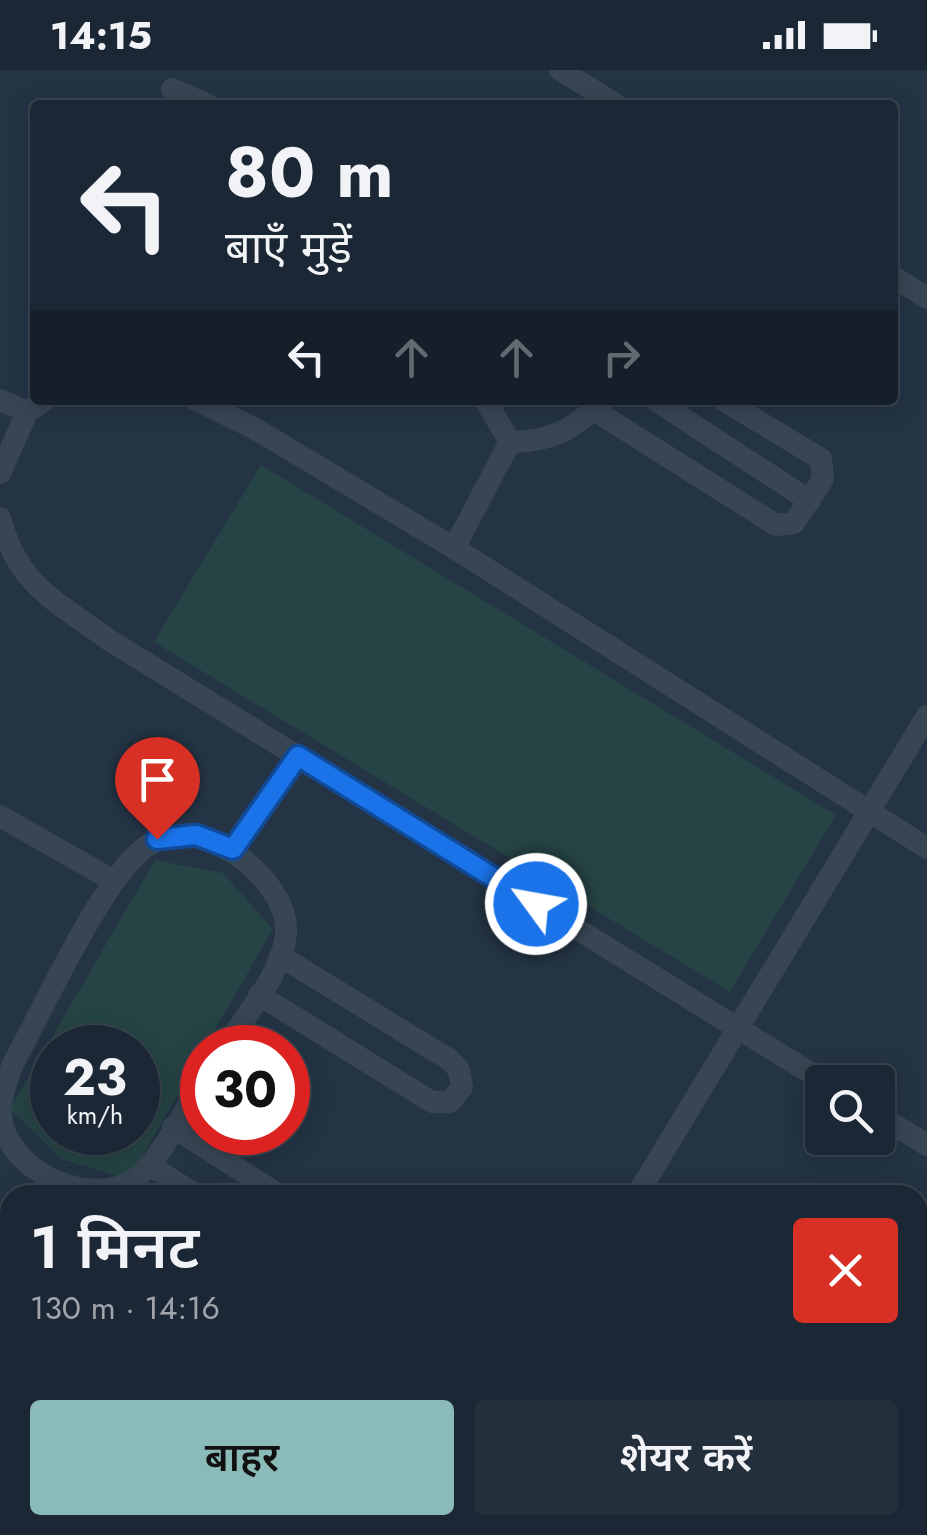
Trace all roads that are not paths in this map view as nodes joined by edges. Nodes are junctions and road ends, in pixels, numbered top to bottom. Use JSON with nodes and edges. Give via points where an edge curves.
{"nodes":[{"id":1,"x":560,"y":70,"type":"edge"},
{"id":2,"x":172,"y":89,"type":"dead end"},
{"id":3,"x":197,"y":100,"type":"edge"},
{"id":4,"x":609,"y":100,"type":"edge"},
{"id":5,"x":898,"y":280,"type":"edge"},
{"id":6,"x":927,"y":298,"type":"edge"},
{"id":7,"x":0,"y":400,"type":"edge"},
{"id":8,"x":206,"y":405,"type":"edge"},
{"id":9,"x":487,"y":405,"type":"edge"},
{"id":10,"x":599,"y":405,"type":"edge"},
{"id":11,"x":664,"y":405,"type":"edge"},
{"id":12,"x":731,"y":405,"type":"edge"},
{"id":13,"x":36,"y":406,"type":"edge"},
{"id":14,"x":510,"y":442,"type":"junction"},
{"id":15,"x":0,"y":474,"type":"edge"},
{"id":16,"x":810,"y":501,"type":"junction"},
{"id":17,"x":0,"y":518,"type":"edge"},
{"id":18,"x":454,"y":548,"type":"junction"},
{"id":19,"x":927,"y":716,"type":"edge"},
{"id":20,"x":298,"y":756,"type":"junction"},
{"id":21,"x":868,"y":812,"type":"junction"},
{"id":22,"x":0,"y":816,"type":"edge"},
{"id":23,"x":927,"y":848,"type":"edge"},
{"id":24,"x":233,"y":849,"type":"junction"},
{"id":25,"x":114,"y":881,"type":"junction"},
{"id":26,"x":280,"y":956,"type":"junction"},
{"id":27,"x":259,"y":995,"type":"junction"},
{"id":28,"x":240,"y":1025,"type":"edge"},
{"id":29,"x":740,"y":1030,"type":"junction"},
{"id":30,"x":6,"y":1060,"type":"edge"},
{"id":31,"x":805,"y":1070,"type":"edge"},
{"id":32,"x":180,"y":1116,"type":"edge"},
{"id":33,"x":895,"y":1125,"type":"edge"},
{"id":34,"x":173,"y":1127,"type":"junction"},
{"id":35,"x":927,"y":1145,"type":"edge"},
{"id":36,"x":149,"y":1165,"type":"junction"},
{"id":37,"x":48,"y":1185,"type":"edge"},
{"id":38,"x":124,"y":1185,"type":"edge"},
{"id":39,"x":180,"y":1185,"type":"edge"},
{"id":40,"x":263,"y":1185,"type":"edge"},
{"id":41,"x":648,"y":1185,"type":"edge"}],
"edges":[{"from":1,"to":4,"type":"street"},
{"from":2,"to":3,"type":"street"},
{"from":5,"to":6,"type":"street"},
{"from":7,"to":13,"type":"street"},
{"from":8,"to":18,"type":"street"},
{"from":9,"to":14,"type":"street"},
{"from":10,"to":14,"type":"street","via":[[557,436]]},
{"from":10,"to":16,"type":"street","via":[[776,525],[794,524]]},
{"from":11,"to":16,"type":"street"},
{"from":12,"to":16,"type":"street","via":[[820,459],[823,478]]},
{"from":13,"to":15,"type":"street"},
{"from":14,"to":18,"type":"street"},
{"from":17,"to":20,"type":"street","via":[[8,550],[27,579],[109,640]]},
{"from":18,"to":21,"type":"street"},
{"from":19,"to":21,"type":"street"},
{"from":20,"to":24,"type":"street"},
{"from":20,"to":29,"type":"street"},
{"from":21,"to":23,"type":"street"},
{"from":21,"to":29,"type":"street"},
{"from":22,"to":25,"type":"street"},
{"from":24,"to":25,"type":"street","via":[[196,835],[157,839]]},
{"from":24,"to":26,"type":"street","via":[[282,912],[287,928]]},
{"from":25,"to":30,"type":"street"},
{"from":26,"to":27,"type":"street"},
{"from":26,"to":27,"type":"street","via":[[450,1060],[462,1087],[450,1102],[432,1102]]},
{"from":27,"to":28,"type":"street"},
{"from":29,"to":31,"type":"street"},
{"from":29,"to":41,"type":"street"},
{"from":30,"to":37,"type":"street","via":[[4,1128]]},
{"from":32,"to":34,"type":"street"},
{"from":33,"to":35,"type":"street"},
{"from":34,"to":36,"type":"street"},
{"from":34,"to":40,"type":"street"},
{"from":36,"to":38,"type":"street"},
{"from":36,"to":39,"type":"street"}]}
